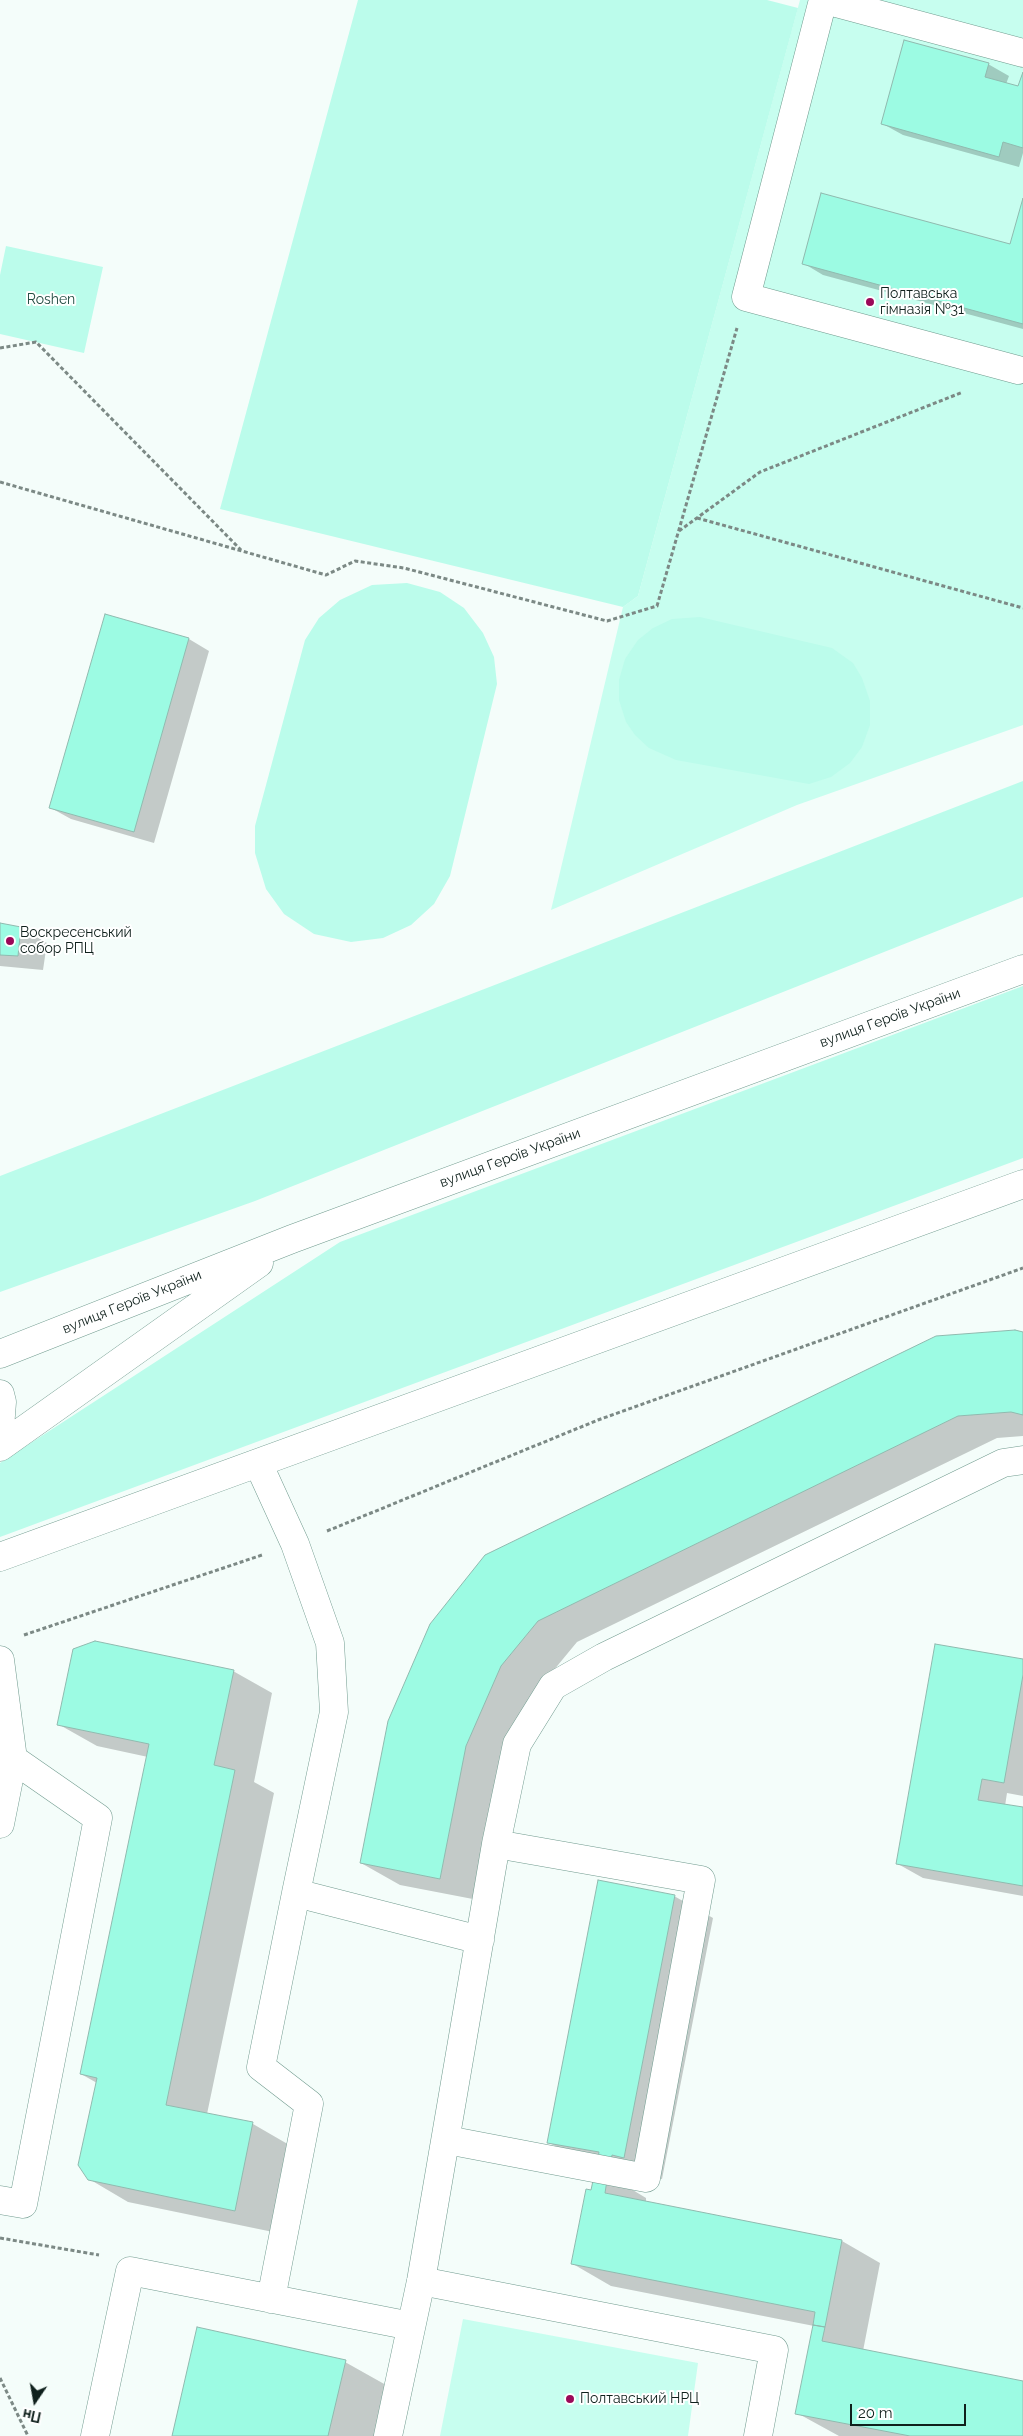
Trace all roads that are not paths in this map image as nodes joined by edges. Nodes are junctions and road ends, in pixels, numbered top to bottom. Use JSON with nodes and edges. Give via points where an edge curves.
{"nodes":[{"id":1,"x":824,"y":0,"type":"edge"},
{"id":2,"x":1023,"y":53,"type":"edge"},
{"id":3,"x":1018,"y":370,"type":"road end"},
{"id":4,"x":1023,"y":969,"type":"edge"},
{"id":5,"x":1023,"y":1184,"type":"edge"},
{"id":6,"x":292,"y":1239,"type":"junction"},
{"id":7,"x":0,"y":1354,"type":"edge"},
{"id":8,"x":0,"y":1394,"type":"edge"},
{"id":9,"x":0,"y":1428,"type":"edge"},
{"id":10,"x":0,"y":1447,"type":"edge"},
{"id":11,"x":1023,"y":1460,"type":"edge"},
{"id":12,"x":258,"y":1463,"type":"junction"},
{"id":13,"x":0,"y":1557,"type":"edge"},
{"id":14,"x":0,"y":1660,"type":"edge"},
{"id":15,"x":13,"y":1759,"type":"junction"},
{"id":16,"x":0,"y":1824,"type":"edge"},
{"id":17,"x":496,"y":1844,"type":"junction"},
{"id":18,"x":296,"y":1893,"type":"junction"},
{"id":19,"x":480,"y":1940,"type":"junction"},
{"id":20,"x":447,"y":2140,"type":"junction"},
{"id":21,"x":0,"y":2200,"type":"edge"},
{"id":22,"x":422,"y":2281,"type":"junction"},
{"id":23,"x":271,"y":2299,"type":"junction"},
{"id":24,"x":411,"y":2326,"type":"junction"},
{"id":25,"x":95,"y":2436,"type":"edge"},
{"id":26,"x":388,"y":2436,"type":"edge"},
{"id":27,"x":758,"y":2436,"type":"edge"}],
"edges":[{"from":1,"to":2,"type":"main road"},
{"from":1,"to":3,"type":"main road","via":[[746,297]]},
{"from":4,"to":6,"type":"main road","name":"вулиця Героїв України"},
{"from":5,"to":12,"type":"main road"},
{"from":6,"to":7,"type":"main road","name":"вулиця Героїв України"},
{"from":6,"to":10,"type":"main road"},
{"from":8,"to":9,"type":"main road"},
{"from":11,"to":17,"type":"main road","via":[[1003,1463],[604,1657],[553,1686],[517,1744]]},
{"from":12,"to":13,"type":"main road"},
{"from":12,"to":18,"type":"main road","via":[[296,1544],[330,1642],[334,1712]]},
{"from":14,"to":15,"type":"main road"},
{"from":15,"to":16,"type":"main road"},
{"from":15,"to":21,"type":"main road","via":[[98,1818],[23,2204]]},
{"from":17,"to":19,"type":"main road"},
{"from":17,"to":20,"type":"main road","via":[[701,1880],[646,2178]]},
{"from":18,"to":19,"type":"main road"},
{"from":18,"to":23,"type":"main road","via":[[261,2067],[309,2104]]},
{"from":19,"to":20,"type":"main road"},
{"from":20,"to":22,"type":"main road"},
{"from":22,"to":24,"type":"main road"},
{"from":22,"to":27,"type":"main road","via":[[774,2350]]},
{"from":23,"to":24,"type":"main road"},
{"from":23,"to":25,"type":"main road","via":[[130,2271]]},
{"from":24,"to":26,"type":"main road"}]}
